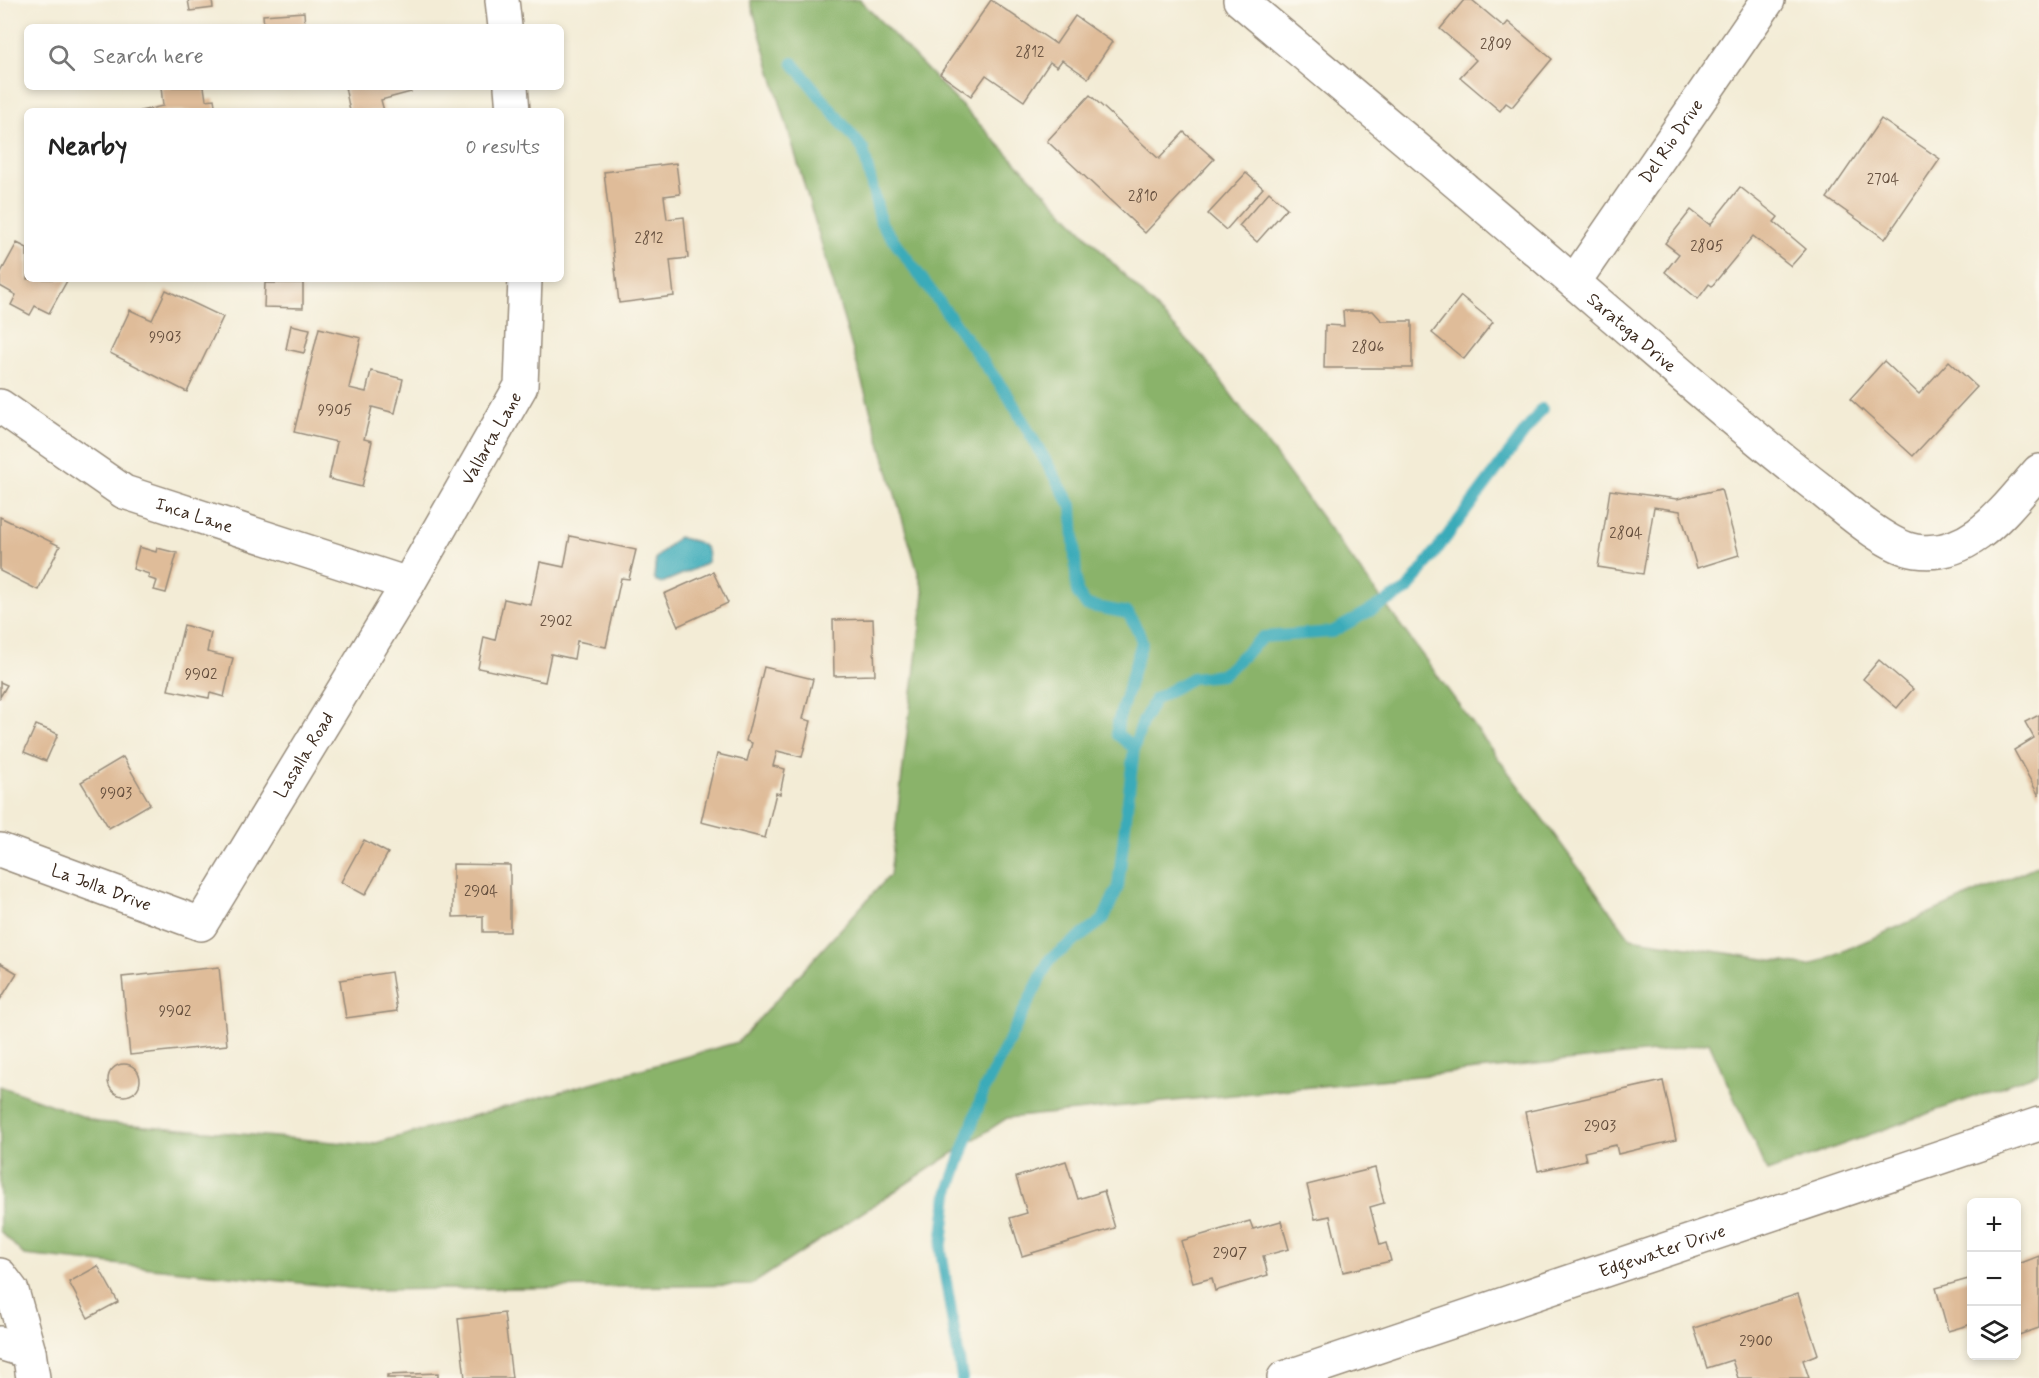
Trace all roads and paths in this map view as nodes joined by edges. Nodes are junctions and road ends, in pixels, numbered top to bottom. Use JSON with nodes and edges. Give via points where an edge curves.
{"nodes":[{"id":1,"x":502,"y":0,"type":"edge"},
{"id":2,"x":1240,"y":0,"type":"edge"},
{"id":3,"x":1768,"y":0,"type":"edge"},
{"id":4,"x":505,"y":24,"type":"edge"},
{"id":5,"x":511,"y":90,"type":"edge"},
{"id":6,"x":513,"y":108,"type":"edge"},
{"id":7,"x":525,"y":282,"type":"edge"},
{"id":8,"x":1574,"y":282,"type":"junction"},
{"id":9,"x":0,"y":406,"type":"edge"},
{"id":10,"x":2039,"y":471,"type":"edge"},
{"id":11,"x":408,"y":584,"type":"junction"},
{"id":12,"x":0,"y":850,"type":"edge"},
{"id":13,"x":201,"y":924,"type":"joint"},
{"id":14,"x":2039,"y":1124,"type":"edge"},
{"id":15,"x":0,"y":1275,"type":"edge"},
{"id":16,"x":21,"y":1358,"type":"edge"},
{"id":17,"x":1284,"y":1378,"type":"edge"}],
"edges":[{"from":1,"to":4,"type":"street"},
{"from":2,"to":8,"type":"street","name":"Saratoga Drive"},
{"from":3,"to":8,"type":"street","name":"Del Rio Drive"},
{"from":5,"to":6,"type":"street"},
{"from":7,"to":11,"type":"street","name":"Vallarta Lane","via":[[521,386]]},
{"from":8,"to":10,"type":"street","name":"Saratoga Drive","via":[[1761,444],[1894,544],[1914,551],[1936,552],[1968,542],[1994,523]]},
{"from":9,"to":11,"type":"street","name":"Inca Lane","via":[[124,492]]},
{"from":11,"to":13,"type":"street","name":"Lasalla Road"},
{"from":12,"to":13,"type":"street","name":"La Jolla Drive"},
{"from":14,"to":17,"type":"street","name":"Edgewater Drive"},
{"from":15,"to":16,"type":"street","via":[[12,1291]]}]}
